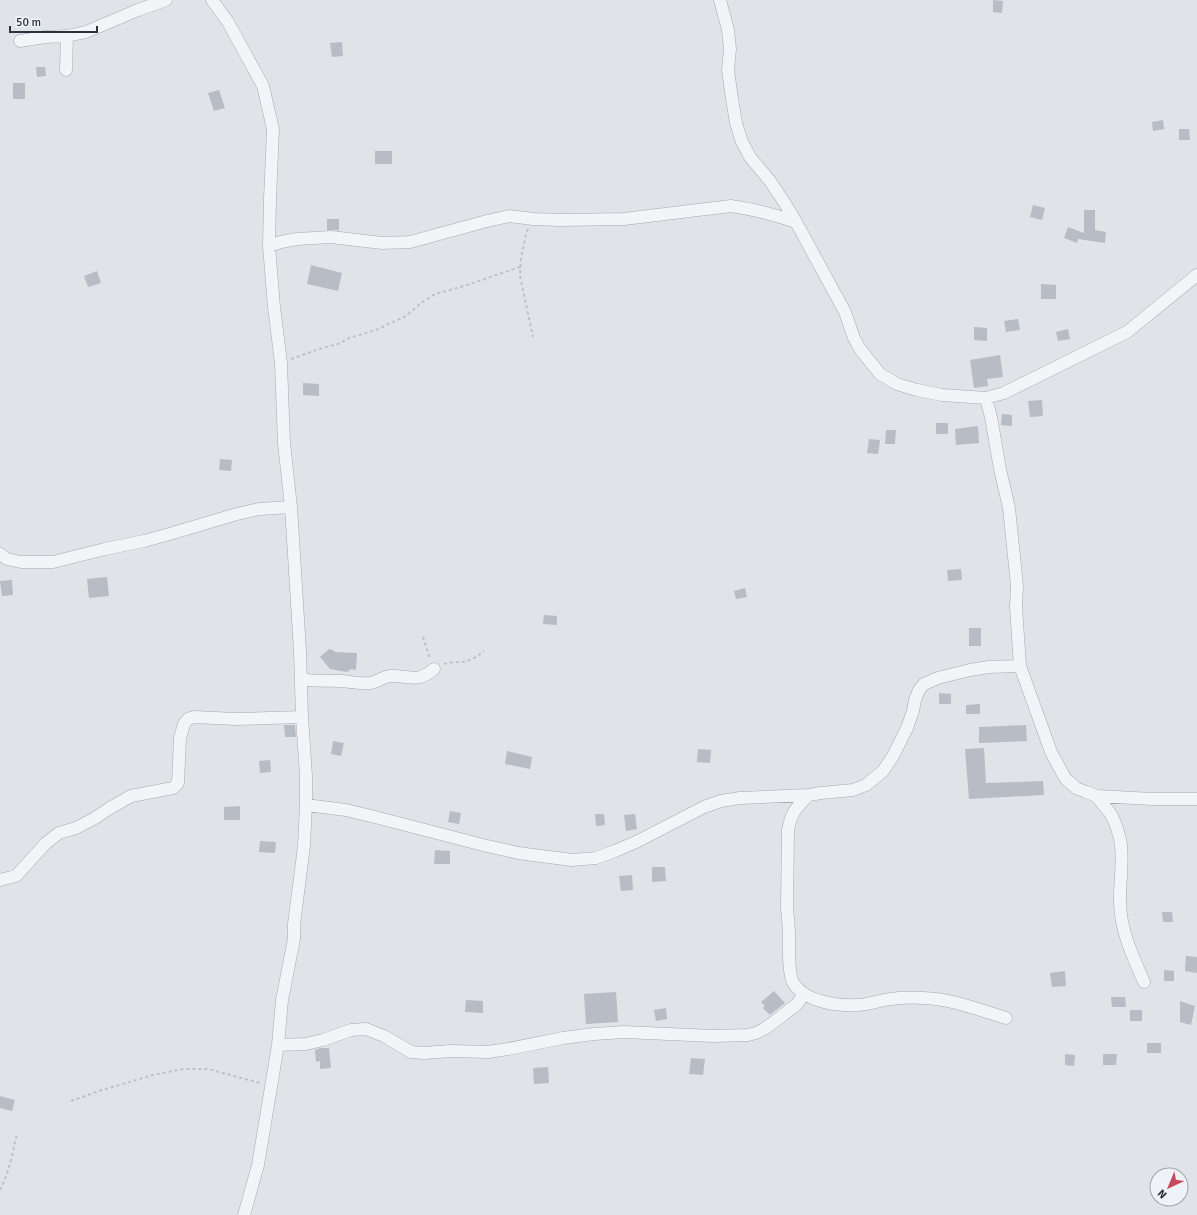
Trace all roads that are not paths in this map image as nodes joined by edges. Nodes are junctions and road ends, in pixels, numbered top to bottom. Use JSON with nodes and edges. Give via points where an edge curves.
{"nodes":[{"id":1,"x":166,"y":0,"type":"edge"},
{"id":2,"x":212,"y":0,"type":"edge"},
{"id":3,"x":720,"y":0,"type":"edge"},
{"id":4,"x":67,"y":36,"type":"junction"},
{"id":5,"x":20,"y":41,"type":"dead end"},
{"id":6,"x":66,"y":70,"type":"dead end"},
{"id":7,"x":796,"y":222,"type":"junction"},
{"id":8,"x":270,"y":246,"type":"junction"},
{"id":9,"x":1197,"y":275,"type":"edge"},
{"id":10,"x":986,"y":398,"type":"junction"},
{"id":11,"x":290,"y":507,"type":"junction"},
{"id":12,"x":0,"y":554,"type":"edge"},
{"id":13,"x":1020,"y":666,"type":"junction"},
{"id":14,"x":434,"y":669,"type":"road end"},
{"id":15,"x":302,"y":679,"type":"junction"},
{"id":16,"x":302,"y":717,"type":"junction"},
{"id":17,"x":809,"y":795,"type":"junction"},
{"id":18,"x":1097,"y":796,"type":"junction"},
{"id":19,"x":1120,"y":798,"type":"junction"},
{"id":20,"x":1197,"y":799,"type":"edge"},
{"id":21,"x":306,"y":805,"type":"junction"},
{"id":22,"x":1112,"y":815,"type":"junction"},
{"id":23,"x":0,"y":880,"type":"edge"},
{"id":24,"x":1144,"y":982,"type":"dead end"},
{"id":25,"x":804,"y":994,"type":"junction"},
{"id":26,"x":1006,"y":1018,"type":"dead end"},
{"id":27,"x":278,"y":1045,"type":"junction"},
{"id":28,"x":244,"y":1215,"type":"edge"}],
"edges":[{"from":1,"to":4,"type":"street","via":[[86,32]]},
{"from":2,"to":8,"type":"street","via":[[228,22],[263,86],[269,109],[273,129]]},
{"from":3,"to":7,"type":"street","via":[[728,30],[728,70],[736,123],[742,142]]},
{"from":4,"to":5,"type":"street"},
{"from":4,"to":6,"type":"street"},
{"from":7,"to":8,"type":"street","via":[[731,206],[624,220],[533,219],[509,216],[410,242],[382,243],[331,237],[298,239]]},
{"from":7,"to":10,"type":"street","via":[[845,312],[860,349],[880,374],[897,384],[917,390],[942,395]]},
{"from":8,"to":11,"type":"street","via":[[272,292],[281,363]]},
{"from":9,"to":10,"type":"street","via":[[1127,332],[1004,393]]},
{"from":10,"to":13,"type":"street","via":[[1009,508],[1017,586]]},
{"from":11,"to":12,"type":"street","via":[[259,509],[159,537],[53,562],[21,562],[7,559]]},
{"from":11,"to":15,"type":"street"},
{"from":13,"to":17,"type":"street","via":[[970,670],[924,684],[915,700],[907,728],[883,771],[866,785],[852,790]]},
{"from":13,"to":18,"type":"street","via":[[1051,752],[1065,778],[1076,788]]},
{"from":14,"to":15,"type":"street","via":[[420,678],[390,676],[361,684]]},
{"from":15,"to":16,"type":"street"},
{"from":16,"to":21,"type":"street"},
{"from":16,"to":23,"type":"street","via":[[236,719],[194,716],[188,719],[180,738],[179,778],[176,786],[131,796],[76,828],[59,833],[46,843],[16,876]]},
{"from":17,"to":21,"type":"street","via":[[763,796],[721,801],[615,851],[596,858],[572,860],[518,853],[346,810]]},
{"from":17,"to":25,"type":"street","via":[[790,818],[787,846],[790,967],[793,984]]},
{"from":18,"to":19,"type":"street"},
{"from":18,"to":22,"type":"street"},
{"from":19,"to":20,"type":"street"},
{"from":19,"to":22,"type":"street","via":[[1115,802]]},
{"from":21,"to":27,"type":"street","via":[[294,939],[282,1000]]},
{"from":22,"to":24,"type":"street","via":[[1122,854],[1121,919]]},
{"from":25,"to":26,"type":"street","via":[[816,1000],[858,1005],[894,999],[930,998]]},
{"from":25,"to":27,"type":"street","via":[[797,1004],[778,1019],[764,1029],[748,1035],[624,1032],[563,1038],[488,1052],[424,1053],[411,1052],[366,1029],[352,1030],[306,1044]]},
{"from":27,"to":28,"type":"street","via":[[258,1165]]}]}
